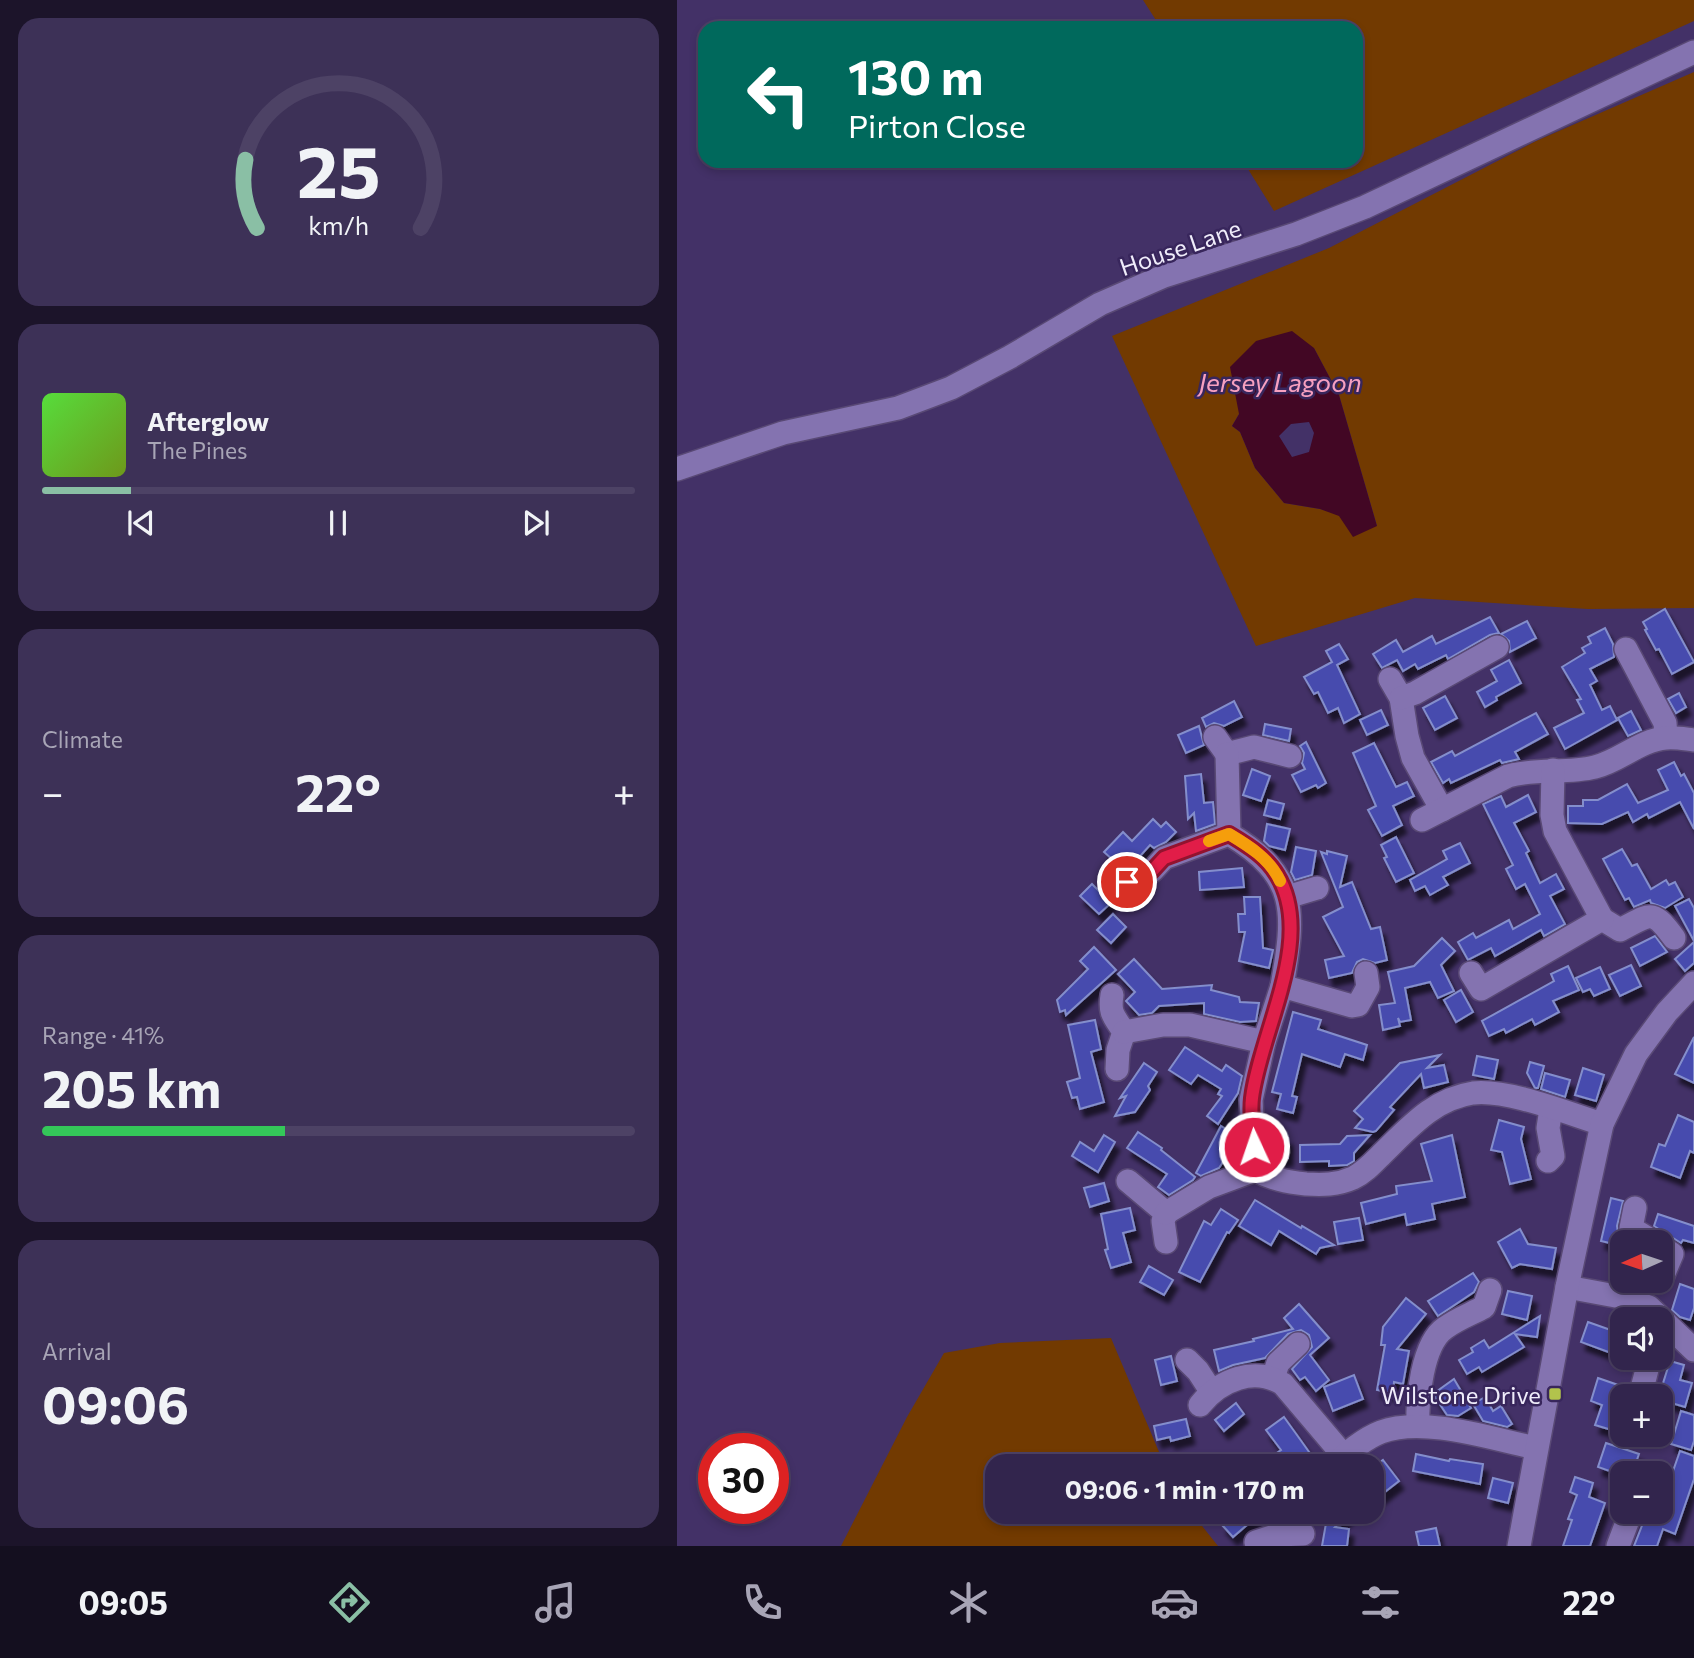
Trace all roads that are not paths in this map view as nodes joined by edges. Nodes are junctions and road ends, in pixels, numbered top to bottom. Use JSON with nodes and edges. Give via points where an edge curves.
{"nodes":[{"id":1,"x":1694,"y":52,"type":"edge"},
{"id":2,"x":677,"y":469,"type":"edge"},
{"id":3,"x":1497,"y":647,"type":"dead end"},
{"id":4,"x":1625,"y":649,"type":"dead end"},
{"id":5,"x":1666,"y":737,"type":"junction"},
{"id":6,"x":1694,"y":740,"type":"edge"},
{"id":7,"x":1290,"y":756,"type":"dead end"},
{"id":8,"x":1553,"y":771,"type":"junction"},
{"id":9,"x":1229,"y":834,"type":"junction"},
{"id":10,"x":1127,"y":882,"type":"dead end"},
{"id":11,"x":1317,"y":888,"type":"dead end"},
{"id":12,"x":1287,"y":897,"type":"junction"},
{"id":13,"x":1602,"y":919,"type":"junction"},
{"id":14,"x":1674,"y":938,"type":"dead end"},
{"id":15,"x":1366,"y":973,"type":"dead end"},
{"id":16,"x":1471,"y":973,"type":"dead end"},
{"id":17,"x":1282,"y":986,"type":"junction"},
{"id":18,"x":1691,"y":992,"type":"edge"},
{"id":19,"x":1112,"y":995,"type":"dead end"},
{"id":20,"x":1124,"y":1032,"type":"junction"},
{"id":21,"x":1264,"y":1042,"type":"junction"},
{"id":22,"x":1117,"y":1069,"type":"dead end"},
{"id":23,"x":1551,"y":1108,"type":"junction"},
{"id":24,"x":1602,"y":1124,"type":"junction"},
{"id":25,"x":1548,"y":1161,"type":"dead end"},
{"id":26,"x":1255,"y":1170,"type":"junction"},
{"id":27,"x":1128,"y":1181,"type":"dead end"},
{"id":28,"x":1635,"y":1208,"type":"dead end"},
{"id":29,"x":1166,"y":1213,"type":"junction"},
{"id":30,"x":1634,"y":1230,"type":"edge"},
{"id":31,"x":1166,"y":1242,"type":"dead end"},
{"id":32,"x":1567,"y":1287,"type":"junction"},
{"id":33,"x":1490,"y":1290,"type":"dead end"},
{"id":34,"x":1655,"y":1293,"type":"edge"},
{"id":35,"x":1649,"y":1307,"type":"joint"},
{"id":36,"x":1673,"y":1343,"type":"edge"},
{"id":37,"x":1298,"y":1344,"type":"dead end"},
{"id":38,"x":1694,"y":1350,"type":"edge"},
{"id":39,"x":1187,"y":1360,"type":"dead end"},
{"id":40,"x":1273,"y":1378,"type":"junction"},
{"id":41,"x":1418,"y":1426,"type":"junction"},
{"id":42,"x":1536,"y":1448,"type":"junction"},
{"id":43,"x":1333,"y":1454,"type":"edge"},
{"id":44,"x":1347,"y":1454,"type":"edge"},
{"id":45,"x":1626,"y":1524,"type":"edge"},
{"id":46,"x":1305,"y":1531,"type":"edge"},
{"id":47,"x":1256,"y":1542,"type":"dead end"},
{"id":48,"x":1519,"y":1546,"type":"edge"},
{"id":49,"x":1618,"y":1546,"type":"edge"}],
"edges":[{"from":1,"to":2,"type":"street","name":"House Lane","via":[[1365,207],[1271,243],[1164,276],[1099,304],[951,388],[898,408],[783,433]]},
{"from":3,"to":8,"type":"street","via":[[1415,693],[1396,688],[1432,815],[1508,776]]},
{"from":4,"to":5,"type":"street","via":[[1665,723]]},
{"from":5,"to":6,"type":"street"},
{"from":5,"to":8,"type":"street","via":[[1595,768]]},
{"from":7,"to":9,"type":"street","via":[[1254,747],[1221,746]]},
{"from":8,"to":13,"type":"street","via":[[1555,831]]},
{"from":9,"to":10,"type":"street","via":[[1164,858],[1152,871]]},
{"from":9,"to":12,"type":"street","via":[[1264,859]]},
{"from":11,"to":12,"type":"street"},
{"from":12,"to":17,"type":"street","via":[[1290,941]]},
{"from":13,"to":14,"type":"street","via":[[1620,930],[1655,916]]},
{"from":13,"to":16,"type":"street","via":[[1481,989]]},
{"from":15,"to":17,"type":"street","via":[[1368,987],[1358,1005]]},
{"from":17,"to":21,"type":"street"},
{"from":18,"to":24,"type":"street","via":[[1636,1054]]},
{"from":19,"to":20,"type":"street","via":[[1112,1014]]},
{"from":20,"to":21,"type":"street","via":[[1190,1025]]},
{"from":20,"to":22,"type":"street"},
{"from":21,"to":26,"type":"street","via":[[1251,1100]]},
{"from":23,"to":24,"type":"street"},
{"from":23,"to":25,"type":"street","via":[[1548,1128],[1553,1156]]},
{"from":23,"to":26,"type":"street","via":[[1491,1092],[1473,1093],[1441,1102],[1423,1114],[1366,1170],[1347,1180],[1326,1185],[1295,1183]]},
{"from":24,"to":32,"type":"street"},
{"from":26,"to":29,"type":"street","via":[[1208,1187]]},
{"from":27,"to":29,"type":"street"},
{"from":28,"to":30,"type":"street"},
{"from":29,"to":31,"type":"street"},
{"from":32,"to":35,"type":"street"},
{"from":32,"to":42,"type":"street"},
{"from":33,"to":41,"type":"street","via":[[1484,1307],[1443,1329],[1430,1349],[1417,1400]]},
{"from":34,"to":35,"type":"street"},
{"from":36,"to":38,"type":"street"},
{"from":37,"to":40,"type":"street","via":[[1278,1363]]},
{"from":39,"to":40,"type":"street","via":[[1198,1371],[1206,1398],[1226,1382]]},
{"from":40,"to":43,"type":"street","via":[[1283,1384]]},
{"from":41,"to":42,"type":"street"},
{"from":41,"to":44,"type":"street","via":[[1383,1432]]},
{"from":42,"to":48,"type":"street"},
{"from":45,"to":49,"type":"street"},
{"from":46,"to":47,"type":"street"}]}
